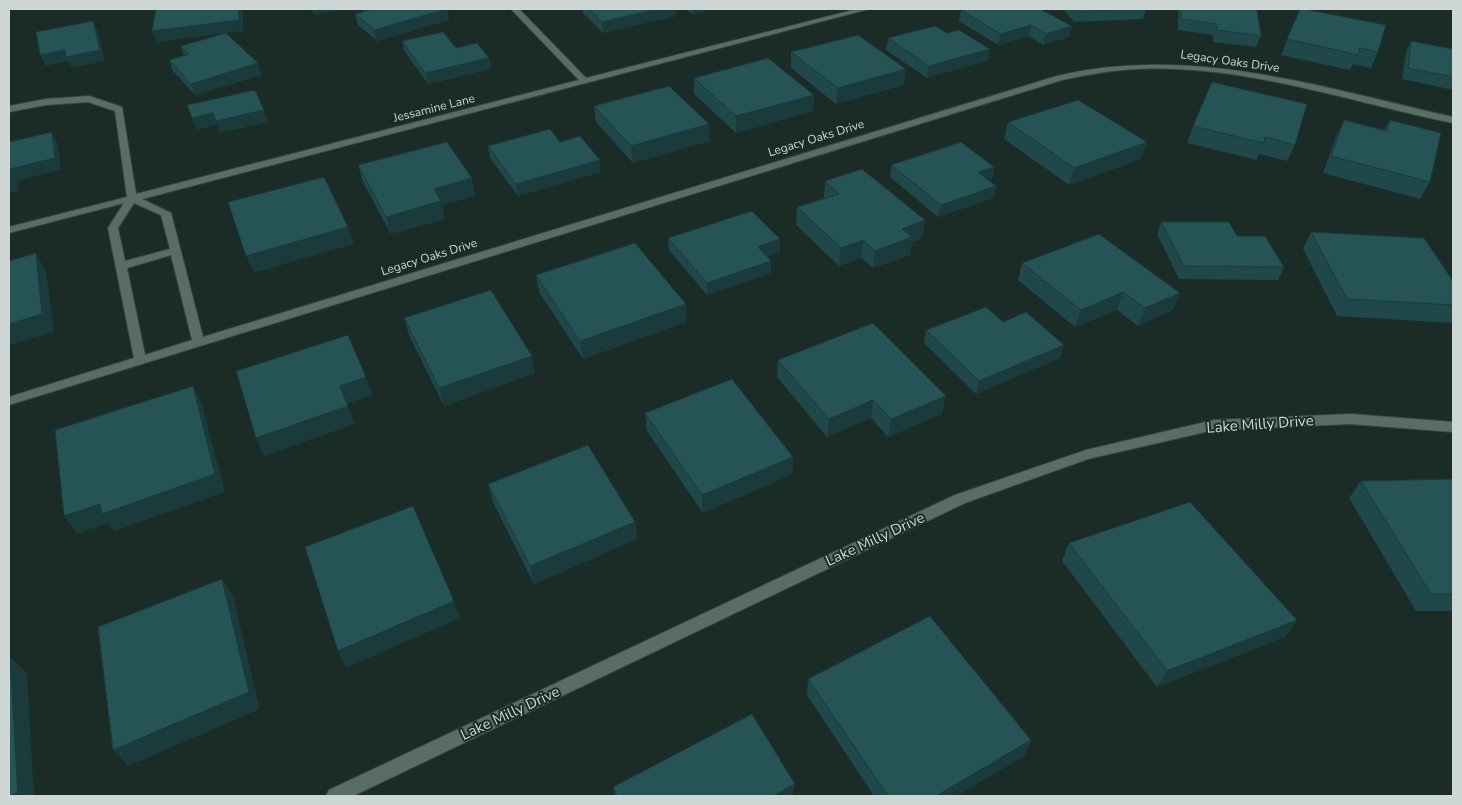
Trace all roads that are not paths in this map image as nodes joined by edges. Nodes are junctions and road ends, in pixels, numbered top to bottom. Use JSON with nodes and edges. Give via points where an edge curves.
{"nodes":[{"id":1,"x":515,"y":9,"type":"edge"},
{"id":2,"x":864,"y":9,"type":"edge"},
{"id":3,"x":585,"y":82,"type":"junction"},
{"id":4,"x":9,"y":109,"type":"edge"},
{"id":5,"x":1453,"y":120,"type":"edge"},
{"id":6,"x":132,"y":198,"type":"junction"},
{"id":7,"x":9,"y":230,"type":"edge"},
{"id":8,"x":176,"y":251,"type":"junction"},
{"id":9,"x":120,"y":266,"type":"junction"},
{"id":10,"x":199,"y":342,"type":"junction"},
{"id":11,"x":140,"y":360,"type":"junction"},
{"id":12,"x":9,"y":401,"type":"edge"},
{"id":13,"x":1453,"y":427,"type":"edge"},
{"id":14,"x":335,"y":796,"type":"edge"}],
"edges":[{"from":1,"to":3,"type":"street"},
{"from":2,"to":3,"type":"street","name":"Jessamine Lane"},
{"from":3,"to":6,"type":"street","name":"Jessamine Lane"},
{"from":4,"to":6,"type":"street","via":[[89,99],[119,109]]},
{"from":5,"to":10,"type":"street","name":"Legacy Oaks Drive","via":[[1264,78],[1208,70],[1146,66],[1111,68],[1060,78]]},
{"from":6,"to":7,"type":"street","name":"Jessamine Lane"},
{"from":6,"to":8,"type":"street","via":[[166,212]]},
{"from":6,"to":9,"type":"street","via":[[113,228]]},
{"from":8,"to":9,"type":"street"},
{"from":8,"to":10,"type":"street"},
{"from":9,"to":11,"type":"street"},
{"from":10,"to":11,"type":"street","name":"Legacy Oaks Drive"},
{"from":11,"to":12,"type":"street","name":"Legacy Oaks Drive"},
{"from":13,"to":14,"type":"street","name":"Lake Milly Drive","via":[[1352,419],[1214,424],[1086,455],[960,499]]}]}
